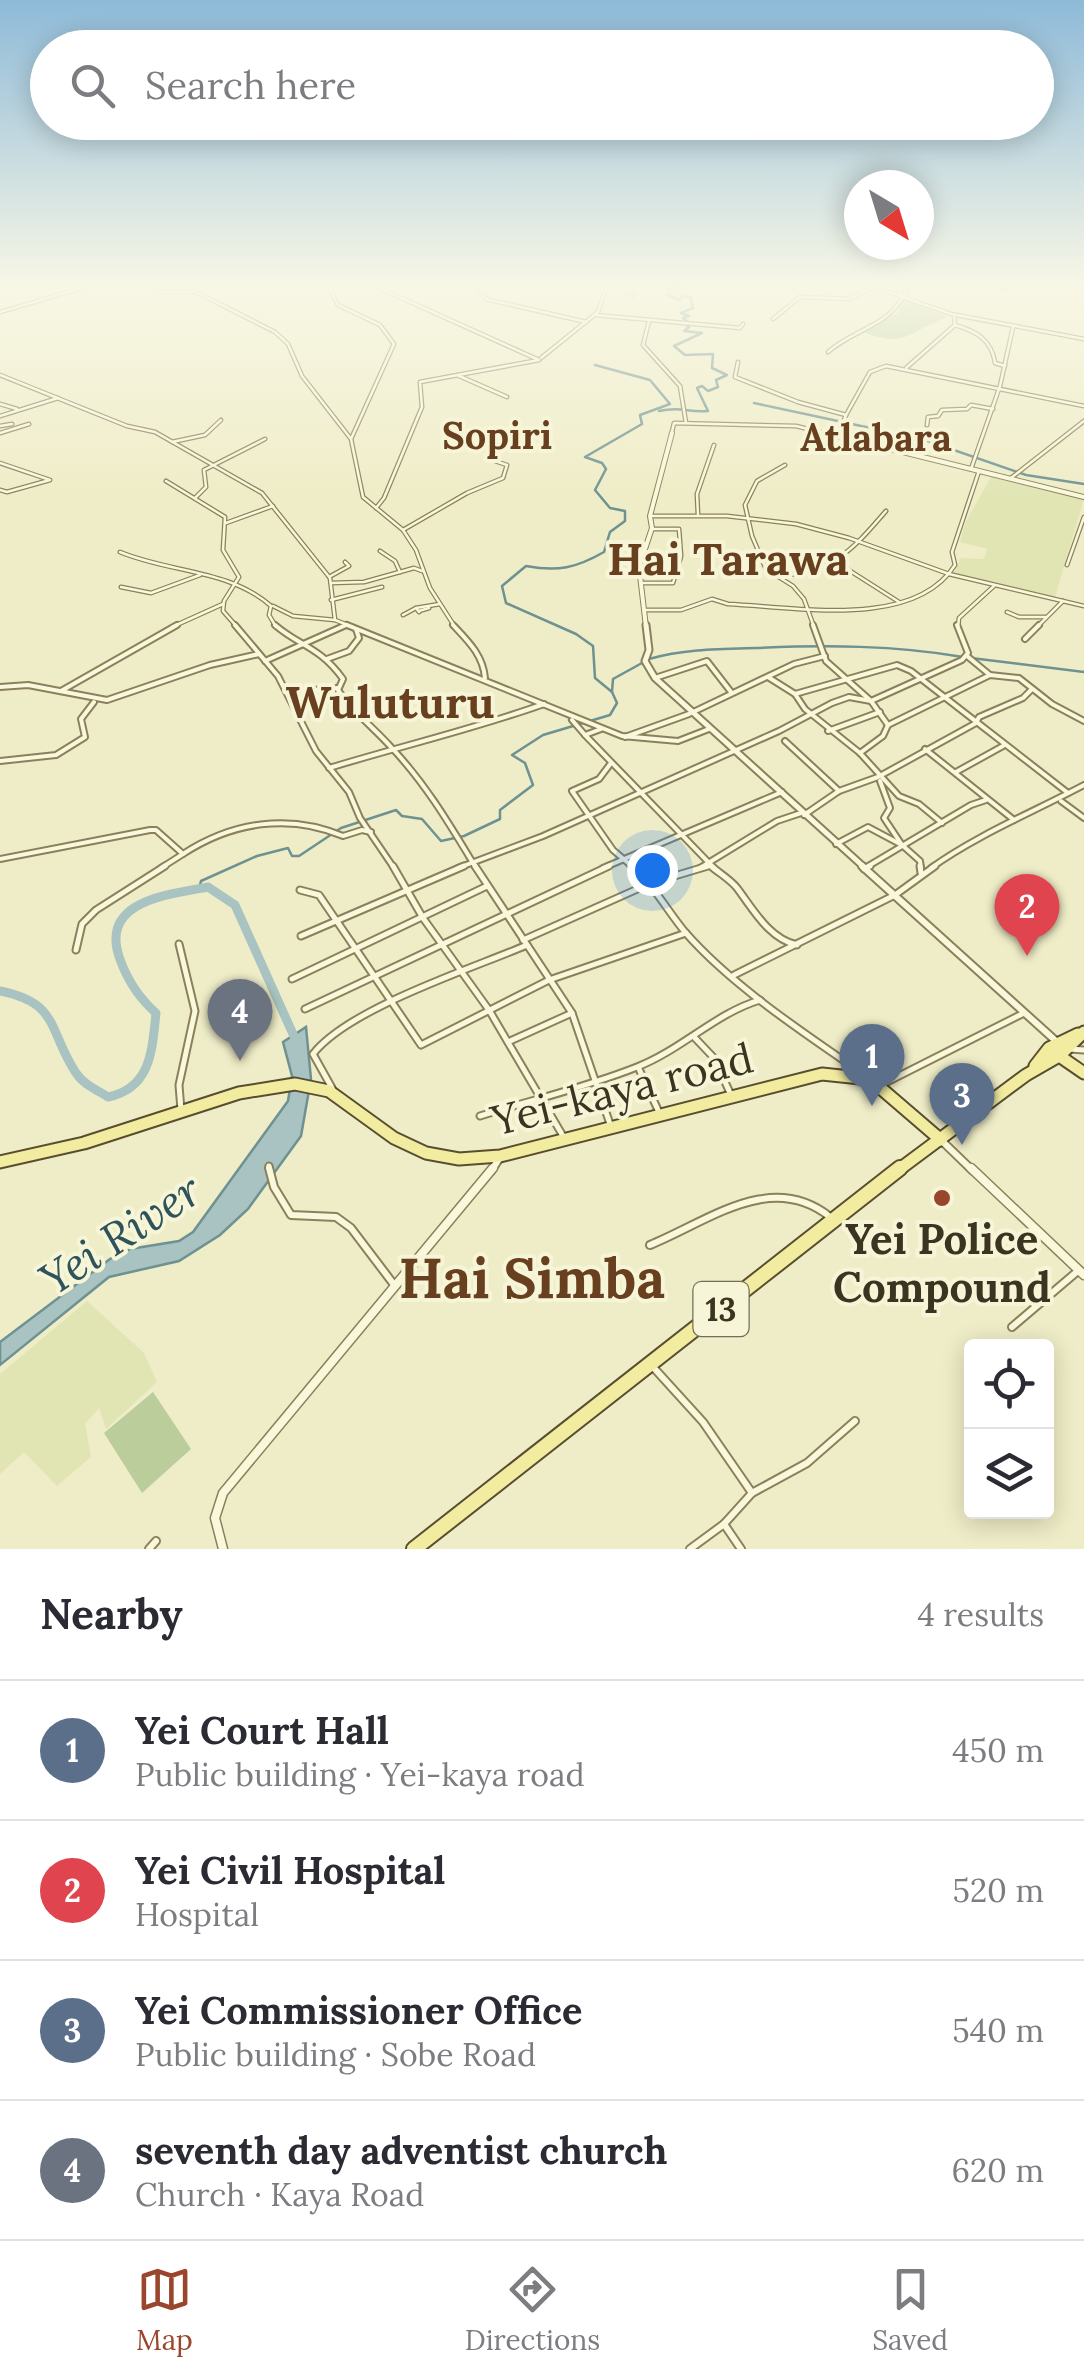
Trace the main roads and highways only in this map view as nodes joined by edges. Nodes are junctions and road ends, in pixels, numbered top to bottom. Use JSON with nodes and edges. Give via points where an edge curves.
{"nodes":[{"id":1,"x":1084,"y":1032,"type":"edge"},
{"id":2,"x":1058,"y":1049,"type":"junction"},
{"id":3,"x":1084,"y":1070,"type":"edge"},
{"id":4,"x":281,"y":1086,"type":"joint"},
{"id":5,"x":316,"y":1086,"type":"joint"},
{"id":6,"x":941,"y":1140,"type":"junction"},
{"id":7,"x":0,"y":1162,"type":"edge"},
{"id":8,"x":414,"y":1549,"type":"edge"}],
"edges":[{"from":1,"to":2,"type":"main road","number":"13"},
{"from":2,"to":3,"type":"main road"},
{"from":2,"to":6,"type":"main road","number":"13"},
{"from":4,"to":5,"type":"main road"},
{"from":4,"to":7,"type":"main road"},
{"from":5,"to":6,"type":"main road","name":"Yei-kaya road","via":[[398,1143],[458,1160],[500,1156],[822,1074],[874,1083]]},
{"from":6,"to":8,"type":"main road","number":"13"}]}
